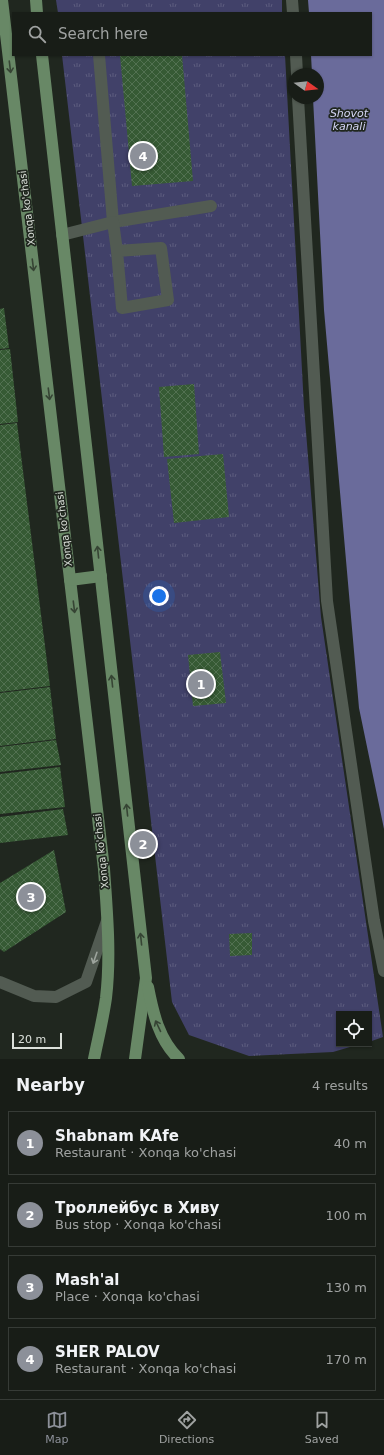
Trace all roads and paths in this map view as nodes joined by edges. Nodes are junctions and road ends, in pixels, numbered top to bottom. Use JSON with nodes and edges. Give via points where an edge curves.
{"nodes":[{"id":1,"x":2,"y":0,"type":"edge"},
{"id":2,"x":36,"y":0,"type":"edge"},
{"id":3,"x":292,"y":0,"type":"edge"},
{"id":4,"x":37,"y":12,"type":"edge"},
{"id":5,"x":293,"y":12,"type":"edge"},
{"id":6,"x":2,"y":17,"type":"edge"},
{"id":7,"x":42,"y":56,"type":"edge"},
{"id":8,"x":99,"y":56,"type":"edge"},
{"id":9,"x":296,"y":56,"type":"edge"},
{"id":10,"x":297,"y":68,"type":"edge"},
{"id":11,"x":298,"y":104,"type":"edge"},
{"id":12,"x":211,"y":206,"type":"dead end"},
{"id":13,"x":113,"y":222,"type":"junction"},
{"id":14,"x":62,"y":235,"type":"junction"},
{"id":15,"x":118,"y":251,"type":"junction"},
{"id":16,"x":100,"y":576,"type":"junction"},
{"id":17,"x":70,"y":580,"type":"junction"},
{"id":18,"x":107,"y":921,"type":"junction"},
{"id":19,"x":384,"y":971,"type":"edge"},
{"id":20,"x":146,"y":978,"type":"junction"},
{"id":21,"x":0,"y":982,"type":"edge"},
{"id":22,"x":94,"y":1059,"type":"edge"},
{"id":23,"x":135,"y":1059,"type":"edge"},
{"id":24,"x":179,"y":1059,"type":"edge"}],
"edges":[{"from":1,"to":6,"type":"main road","name":"Xonqa ko'chasi"},
{"from":2,"to":4,"type":"main road"},
{"from":3,"to":5,"type":"street"},
{"from":6,"to":17,"type":"main road","name":"Xonqa ko'chasi","one_way":true},
{"from":7,"to":14,"type":"main road"},
{"from":8,"to":13,"type":"street"},
{"from":9,"to":10,"type":"street"},
{"from":11,"to":19,"type":"street","via":[[327,601],[374,921]]},
{"from":12,"to":13,"type":"street"},
{"from":13,"to":14,"type":"street"},
{"from":13,"to":15,"type":"street"},
{"from":16,"to":14,"type":"main road","one_way":true},
{"from":15,"to":15,"type":"street","via":[[122,308],[168,300],[161,248]]},
{"from":16,"to":17,"type":"main road"},
{"from":20,"to":16,"type":"main road","one_way":true},
{"from":17,"to":18,"type":"main road","name":"Xonqa ko'chasi","one_way":true,"via":[[104,869]]},
{"from":18,"to":21,"type":"street","one_way":true,"via":[[86,982],[56,997],[34,996]]},
{"from":18,"to":22,"type":"main road","name":"Xonqa ko'chasi","via":[[106,999]]},
{"from":20,"to":23,"type":"main road"},
{"from":24,"to":20,"type":"main road","one_way":true,"via":[[169,1050],[154,1017]]}]}
